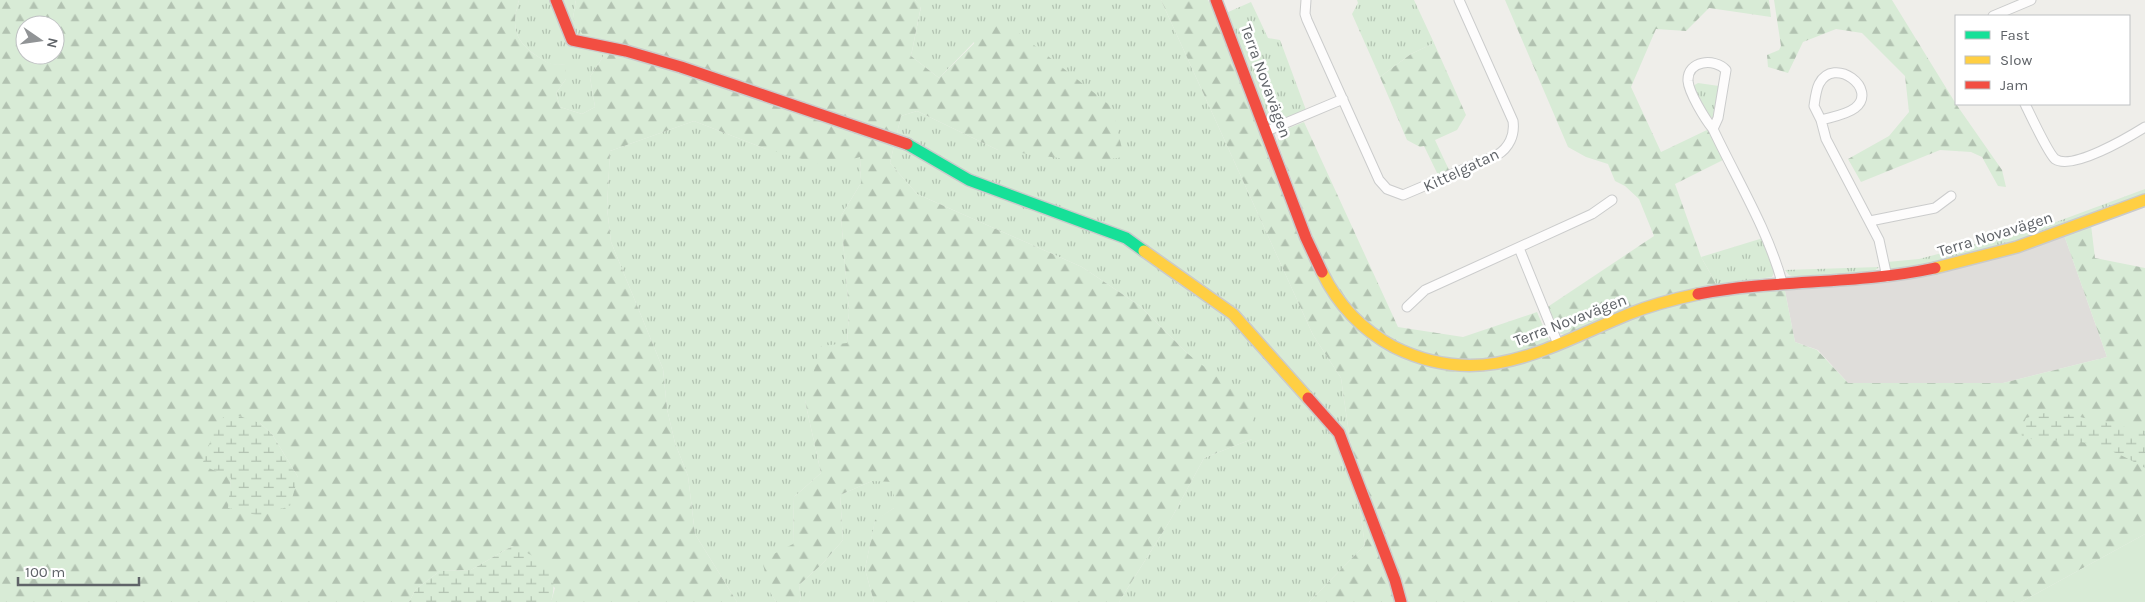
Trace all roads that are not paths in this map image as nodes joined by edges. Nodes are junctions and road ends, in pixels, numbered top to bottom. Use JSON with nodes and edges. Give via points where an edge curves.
{"nodes":[{"id":1,"x":556,"y":0,"type":"edge"},
{"id":2,"x":1216,"y":0,"type":"edge"},
{"id":3,"x":1306,"y":0,"type":"edge"},
{"id":4,"x":1459,"y":0,"type":"edge"},
{"id":5,"x":2031,"y":0,"type":"edge"},
{"id":6,"x":1995,"y":15,"type":"edge"},
{"id":7,"x":1343,"y":99,"type":"junction"},
{"id":8,"x":2026,"y":105,"type":"edge"},
{"id":9,"x":1822,"y":120,"type":"junction"},
{"id":10,"x":2145,"y":127,"type":"edge"},
{"id":11,"x":1713,"y":129,"type":"junction"},
{"id":12,"x":1267,"y":131,"type":"junction"},
{"id":13,"x":1951,"y":196,"type":"dead end"},
{"id":14,"x":1612,"y":200,"type":"dead end"},
{"id":15,"x":2145,"y":200,"type":"edge"},
{"id":16,"x":1870,"y":221,"type":"junction"},
{"id":17,"x":1519,"y":248,"type":"junction"},
{"id":18,"x":1887,"y":277,"type":"junction"},
{"id":19,"x":1782,"y":282,"type":"junction"},
{"id":20,"x":1407,"y":308,"type":"dead end"},
{"id":21,"x":1558,"y":344,"type":"junction"},
{"id":22,"x":1401,"y":602,"type":"edge"}],
"edges":[{"from":1,"to":22,"type":"street","via":[[572,40],[682,67],[903,142],[969,180],[1126,238],[1214,299],[1250,332],[1339,433]]},
{"from":2,"to":12,"type":"street","name":"Terra Novavägen"},
{"from":3,"to":7,"type":"street","name":"Kittelgatan","via":[[1304,14]]},
{"from":4,"to":7,"type":"street","name":"Kittelgatan","via":[[1513,122],[1511,137],[1504,151],[1410,194],[1396,193],[1379,180]]},
{"from":5,"to":6,"type":"street"},
{"from":7,"to":12,"type":"street"},
{"from":8,"to":10,"type":"street","via":[[2051,154],[2068,162],[2114,145]]},
{"from":9,"to":9,"type":"street","via":[[1814,106],[1819,84],[1831,74],[1850,76],[1861,89],[1860,104],[1853,110]]},
{"from":9,"to":16,"type":"street","via":[[1826,139]]},
{"from":11,"to":11,"type":"street","via":[[1690,89],[1688,79],[1697,65],[1704,62],[1717,63],[1726,70],[1718,118]]},
{"from":11,"to":19,"type":"street","via":[[1749,198]]},
{"from":12,"to":21,"type":"street","name":"Terra Novavägen","via":[[1327,282],[1360,325],[1377,338],[1415,356],[1452,366],[1500,363]]},
{"from":13,"to":16,"type":"street","via":[[1935,208]]},
{"from":14,"to":17,"type":"street","via":[[1592,214]]},
{"from":15,"to":18,"type":"street","name":"Terra Novavägen","via":[[1995,255]]},
{"from":16,"to":18,"type":"street","via":[[1879,240]]},
{"from":17,"to":20,"type":"street","via":[[1425,290]]},
{"from":17,"to":21,"type":"street"},
{"from":18,"to":19,"type":"street","name":"Terra Novavägen"},
{"from":19,"to":21,"type":"street","name":"Terra Novavägen","via":[[1700,294],[1654,305]]}]}
